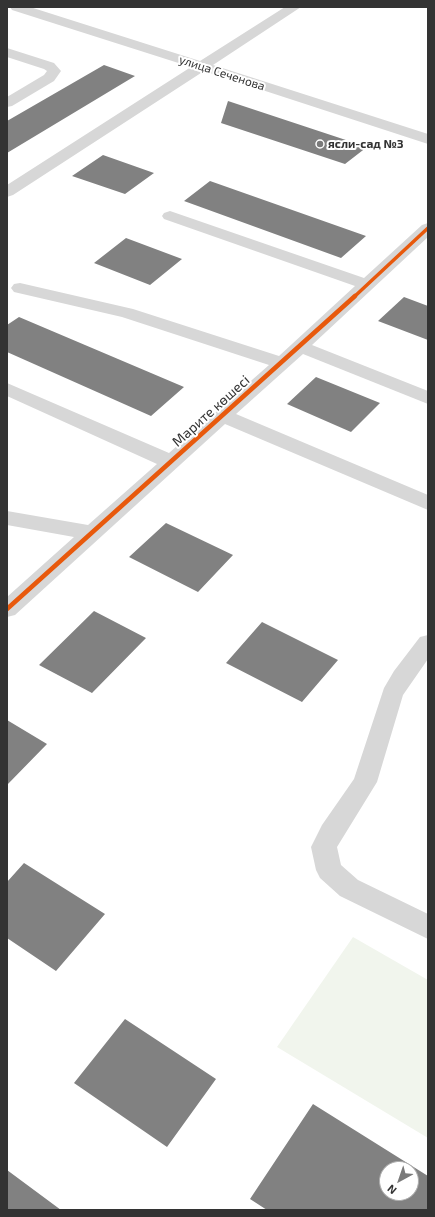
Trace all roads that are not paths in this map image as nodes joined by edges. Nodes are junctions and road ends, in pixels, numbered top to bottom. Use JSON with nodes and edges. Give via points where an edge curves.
{"nodes":[{"id":1,"x":17,"y":7,"type":"edge"},
{"id":2,"x":294,"y":7,"type":"edge"},
{"id":3,"x":7,"y":52,"type":"edge"},
{"id":4,"x":202,"y":66,"type":"junction"},
{"id":5,"x":7,"y":103,"type":"edge"},
{"id":6,"x":428,"y":139,"type":"edge"},
{"id":7,"x":14,"y":181,"type":"edge"},
{"id":8,"x":7,"y":192,"type":"edge"},
{"id":9,"x":170,"y":216,"type":"dead end"},
{"id":10,"x":428,"y":228,"type":"edge"},
{"id":11,"x":366,"y":284,"type":"junction"},
{"id":12,"x":20,"y":288,"type":"dead end"},
{"id":13,"x":300,"y":346,"type":"junction"},
{"id":14,"x":282,"y":363,"type":"junction"},
{"id":15,"x":7,"y":389,"type":"edge"},
{"id":16,"x":428,"y":398,"type":"edge"},
{"id":17,"x":223,"y":416,"type":"junction"},
{"id":18,"x":171,"y":462,"type":"junction"},
{"id":19,"x":428,"y":503,"type":"edge"},
{"id":20,"x":7,"y":518,"type":"edge"},
{"id":21,"x":92,"y":533,"type":"junction"},
{"id":22,"x":7,"y":610,"type":"edge"},
{"id":23,"x":428,"y":643,"type":"edge"},
{"id":24,"x":428,"y":927,"type":"edge"}],
"edges":[{"from":1,"to":4,"type":"street","name":"улица Сеченова"},
{"from":2,"to":4,"type":"street"},
{"from":3,"to":5,"type":"street","via":[[49,66],[54,71],[49,78]]},
{"from":4,"to":6,"type":"street","name":"улица Сеченова"},
{"from":4,"to":7,"type":"street"},
{"from":7,"to":8,"type":"street"},
{"from":9,"to":11,"type":"street"},
{"from":10,"to":11,"type":"street","name":"Марите көшесі"},
{"from":11,"to":13,"type":"street","name":"Марите көшесі"},
{"from":12,"to":14,"type":"street","via":[[127,313]]},
{"from":13,"to":14,"type":"street","name":"Марите көшесі"},
{"from":13,"to":16,"type":"street"},
{"from":14,"to":17,"type":"street","name":"Марите көшесі"},
{"from":15,"to":18,"type":"street"},
{"from":17,"to":18,"type":"street","name":"Марите көшесі"},
{"from":17,"to":19,"type":"street"},
{"from":18,"to":21,"type":"street","name":"Марите көшесі"},
{"from":20,"to":21,"type":"street"},
{"from":21,"to":22,"type":"street","name":"Марите көшесі"},
{"from":23,"to":24,"type":"street","via":[[392,694],[365,782],[331,832],[324,847],[329,870],[349,888]]}]}
